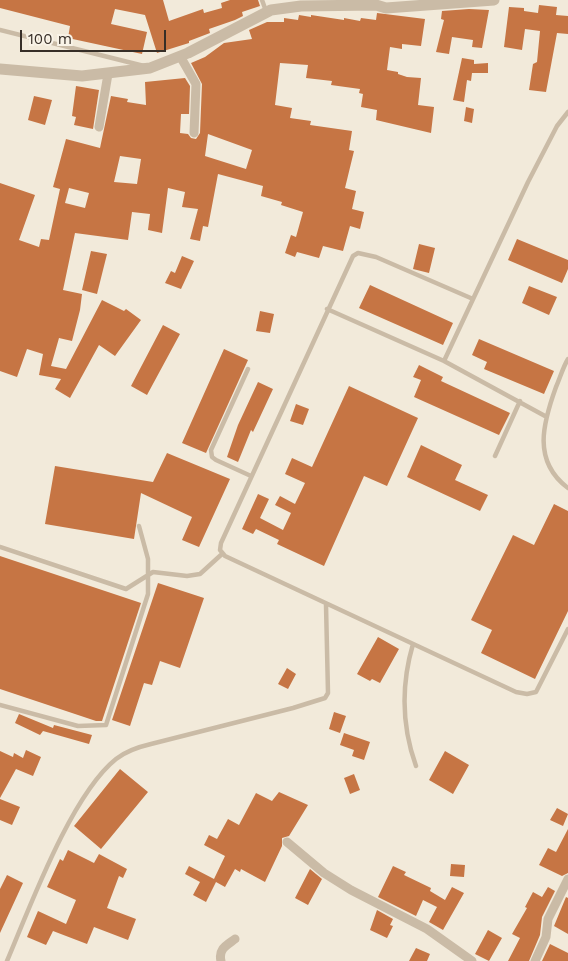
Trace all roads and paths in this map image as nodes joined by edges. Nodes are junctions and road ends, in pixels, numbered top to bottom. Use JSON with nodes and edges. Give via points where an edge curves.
{"nodes":[{"id":1,"x":262,"y":0,"type":"edge"},
{"id":2,"x":494,"y":0,"type":"edge"},
{"id":3,"x":376,"y":3,"type":"edge"},
{"id":4,"x":267,"y":12,"type":"junction"},
{"id":5,"x":0,"y":30,"type":"edge"},
{"id":6,"x":180,"y":56,"type":"junction"},
{"id":7,"x":0,"y":68,"type":"edge"},
{"id":8,"x":150,"y":68,"type":"junction"},
{"id":9,"x":108,"y":74,"type":"junction"},
{"id":10,"x":568,"y":112,"type":"edge"},
{"id":11,"x":100,"y":127,"type":"dead end"},
{"id":12,"x":194,"y":134,"type":"dead end"},
{"id":13,"x":473,"y":299,"type":"junction"},
{"id":14,"x":327,"y":309,"type":"junction"},
{"id":15,"x":568,"y":359,"type":"edge"},
{"id":16,"x":444,"y":361,"type":"junction"},
{"id":17,"x":248,"y":369,"type":"dead end"},
{"id":18,"x":520,"y":401,"type":"junction"},
{"id":19,"x":546,"y":416,"type":"junction"},
{"id":20,"x":494,"y":456,"type":"dead end"},
{"id":21,"x":252,"y":476,"type":"junction"},
{"id":22,"x":568,"y":488,"type":"edge"},
{"id":23,"x":140,"y":526,"type":"dead end"},
{"id":24,"x":0,"y":547,"type":"edge"},
{"id":25,"x":222,"y":554,"type":"junction"},
{"id":26,"x":147,"y":574,"type":"junction"},
{"id":27,"x":326,"y":605,"type":"junction"},
{"id":28,"x":568,"y":629,"type":"edge"},
{"id":29,"x":413,"y":644,"type":"junction"},
{"id":30,"x":0,"y":705,"type":"edge"},
{"id":31,"x":416,"y":766,"type":"dead end"},
{"id":32,"x":287,"y":842,"type":"dead end"},
{"id":33,"x":568,"y":879,"type":"edge"},
{"id":34,"x":235,"y":939,"type":"dead end"},
{"id":35,"x":7,"y":961,"type":"edge"},
{"id":36,"x":221,"y":961,"type":"edge"},
{"id":37,"x":472,"y":961,"type":"edge"},
{"id":38,"x":535,"y":961,"type":"edge"}],
"edges":[{"from":1,"to":4,"type":"lane"},
{"from":2,"to":3,"type":"street","via":[[386,8]]},
{"from":3,"to":4,"type":"street","via":[[301,6]]},
{"from":4,"to":6,"type":"street"},
{"from":5,"to":8,"type":"lane"},
{"from":6,"to":8,"type":"street"},
{"from":6,"to":12,"type":"street","via":[[196,84]]},
{"from":7,"to":9,"type":"street","via":[[64,76]]},
{"from":8,"to":9,"type":"street"},
{"from":9,"to":11,"type":"street"},
{"from":10,"to":13,"type":"lane","via":[[557,126],[528,182]]},
{"from":13,"to":14,"type":"lane","via":[[376,257],[358,253],[353,256]]},
{"from":13,"to":16,"type":"lane"},
{"from":14,"to":16,"type":"lane"},
{"from":14,"to":21,"type":"lane"},
{"from":15,"to":19,"type":"lane"},
{"from":16,"to":18,"type":"lane"},
{"from":17,"to":21,"type":"lane","via":[[211,450],[216,460]]},
{"from":18,"to":19,"type":"lane"},
{"from":18,"to":20,"type":"lane"},
{"from":19,"to":22,"type":"lane","via":[[543,448],[547,464]]},
{"from":21,"to":25,"type":"lane","via":[[221,543]]},
{"from":23,"to":26,"type":"lane","via":[[148,559]]},
{"from":24,"to":26,"type":"lane","via":[[122,588],[130,588]]},
{"from":25,"to":26,"type":"lane","via":[[200,574]]},
{"from":25,"to":27,"type":"lane"},
{"from":26,"to":30,"type":"lane","via":[[148,594],[106,725],[78,726]]},
{"from":27,"to":29,"type":"lane"},
{"from":27,"to":35,"type":"lane","via":[[328,693],[325,698],[132,749],[115,760],[71,819]]},
{"from":28,"to":29,"type":"lane","via":[[536,692],[527,694],[516,692]]},
{"from":29,"to":31,"type":"lane","via":[[406,667],[404,716],[408,744]]},
{"from":32,"to":37,"type":"street","via":[[338,882],[427,929]]},
{"from":33,"to":38,"type":"street","via":[[548,919],[546,937]]},
{"from":34,"to":36,"type":"street","via":[[222,949]]}]}
